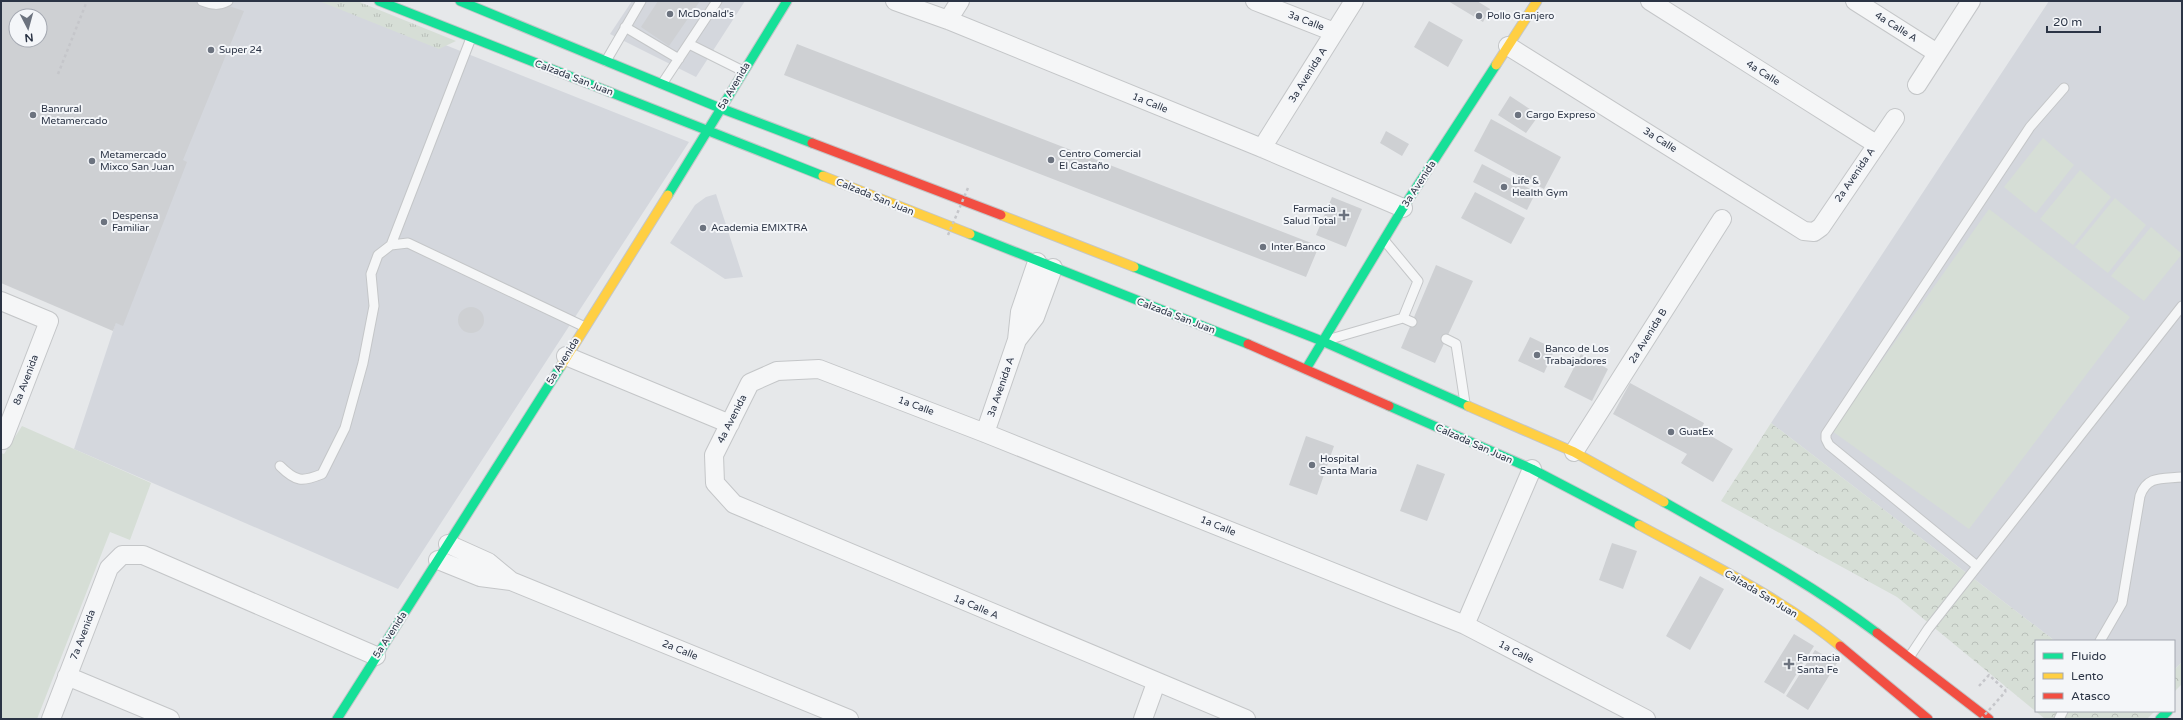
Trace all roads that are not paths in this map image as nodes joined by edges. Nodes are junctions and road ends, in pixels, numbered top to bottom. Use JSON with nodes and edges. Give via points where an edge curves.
{"nodes":[{"id":1,"x":202,"y":1,"type":"edge"},
{"id":2,"x":228,"y":1,"type":"edge"},
{"id":3,"x":379,"y":1,"type":"edge"},
{"id":4,"x":460,"y":1,"type":"edge"},
{"id":5,"x":641,"y":1,"type":"edge"},
{"id":6,"x":717,"y":1,"type":"edge"},
{"id":7,"x":787,"y":1,"type":"edge"},
{"id":8,"x":895,"y":1,"type":"edge"},
{"id":9,"x":960,"y":1,"type":"edge"},
{"id":10,"x":1255,"y":1,"type":"edge"},
{"id":11,"x":1354,"y":1,"type":"edge"},
{"id":12,"x":1537,"y":1,"type":"edge"},
{"id":13,"x":1650,"y":1,"type":"edge"},
{"id":14,"x":1855,"y":1,"type":"edge"},
{"id":15,"x":1971,"y":1,"type":"edge"},
{"id":16,"x":948,"y":20,"type":"junction"},
{"id":17,"x":625,"y":27,"type":"junction"},
{"id":18,"x":1334,"y":32,"type":"junction"},
{"id":19,"x":471,"y":37,"type":"junction"},
{"id":20,"x":689,"y":44,"type":"junction"},
{"id":21,"x":1508,"y":46,"type":"junction"},
{"id":22,"x":1937,"y":53,"type":"junction"},
{"id":23,"x":679,"y":58,"type":"junction"},
{"id":24,"x":606,"y":61,"type":"junction"},
{"id":25,"x":743,"y":71,"type":"junction"},
{"id":26,"x":662,"y":84,"type":"junction"},
{"id":27,"x":1917,"y":85,"type":"dead end"},
{"id":28,"x":2064,"y":88,"type":"dead end"},
{"id":29,"x":720,"y":108,"type":"junction"},
{"id":30,"x":1895,"y":118,"type":"dead end"},
{"id":31,"x":709,"y":131,"type":"junction"},
{"id":32,"x":1876,"y":144,"type":"junction"},
{"id":33,"x":1262,"y":148,"type":"junction"},
{"id":34,"x":1403,"y":208,"type":"junction"},
{"id":35,"x":1722,"y":219,"type":"dead end"},
{"id":36,"x":1814,"y":232,"type":"joint"},
{"id":37,"x":1384,"y":240,"type":"junction"},
{"id":38,"x":391,"y":245,"type":"junction"},
{"id":39,"x":1045,"y":265,"type":"junction"},
{"id":40,"x":1,"y":301,"type":"edge"},
{"id":41,"x":2182,"y":306,"type":"edge"},
{"id":42,"x":1403,"y":318,"type":"junction"},
{"id":43,"x":1412,"y":322,"type":"dead end"},
{"id":44,"x":585,"y":327,"type":"junction"},
{"id":45,"x":1446,"y":339,"type":"dead end"},
{"id":46,"x":1322,"y":341,"type":"junction"},
{"id":47,"x":566,"y":356,"type":"junction"},
{"id":48,"x":1306,"y":369,"type":"junction"},
{"id":49,"x":777,"y":371,"type":"joint"},
{"id":50,"x":1465,"y":404,"type":"junction"},
{"id":51,"x":730,"y":424,"type":"junction"},
{"id":52,"x":985,"y":433,"type":"junction"},
{"id":53,"x":2,"y":440,"type":"edge"},
{"id":54,"x":1574,"y":452,"type":"junction"},
{"id":55,"x":280,"y":466,"type":"dead end"},
{"id":56,"x":1532,"y":469,"type":"junction"},
{"id":57,"x":2182,"y":477,"type":"edge"},
{"id":58,"x":715,"y":483,"type":"joint"},
{"id":59,"x":448,"y":544,"type":"junction"},
{"id":60,"x":438,"y":560,"type":"junction"},
{"id":61,"x":1978,"y":566,"type":"junction"},
{"id":62,"x":511,"y":581,"type":"junction"},
{"id":63,"x":1464,"y":625,"type":"junction"},
{"id":64,"x":2101,"y":640,"type":"edge"},
{"id":65,"x":376,"y":656,"type":"junction"},
{"id":66,"x":1910,"y":656,"type":"junction"},
{"id":67,"x":68,"y":676,"type":"junction"},
{"id":68,"x":1156,"y":683,"type":"junction"},
{"id":69,"x":51,"y":719,"type":"edge"},
{"id":70,"x":170,"y":719,"type":"edge"},
{"id":71,"x":337,"y":719,"type":"edge"},
{"id":72,"x":849,"y":719,"type":"edge"},
{"id":73,"x":1143,"y":719,"type":"edge"},
{"id":74,"x":1246,"y":719,"type":"edge"},
{"id":75,"x":1646,"y":719,"type":"edge"},
{"id":76,"x":1928,"y":719,"type":"edge"},
{"id":77,"x":1989,"y":719,"type":"edge"}],
"edges":[{"from":1,"to":2,"type":"lane","via":[[214,5]]},
{"from":3,"to":19,"type":"main road","name":"Calzada San Juan"},
{"from":4,"to":24,"type":"main road"},
{"from":5,"to":17,"type":"lane"},
{"from":6,"to":20,"type":"lane"},
{"from":7,"to":25,"type":"main road","name":"5a Avenida"},
{"from":8,"to":16,"type":"street","name":"1a Calle"},
{"from":9,"to":16,"type":"street"},
{"from":10,"to":18,"type":"street","name":"3a Calle"},
{"from":11,"to":18,"type":"street","name":"3a Avenida A"},
{"from":12,"to":21,"type":"main road","name":"3a Avenida"},
{"from":13,"to":32,"type":"street","name":"4a Calle"},
{"from":14,"to":22,"type":"street","name":"4a Calle A"},
{"from":15,"to":22,"type":"street"},
{"from":16,"to":33,"type":"street","name":"1a Calle"},
{"from":17,"to":23,"type":"lane"},
{"from":17,"to":24,"type":"lane"},
{"from":18,"to":33,"type":"street","name":"3a Avenida A"},
{"from":19,"to":31,"type":"main road","name":"Calzada San Juan"},
{"from":19,"to":38,"type":"lane"},
{"from":20,"to":23,"type":"lane"},
{"from":20,"to":25,"type":"lane"},
{"from":21,"to":34,"type":"main road","name":"3a Avenida"},
{"from":21,"to":36,"type":"street","name":"3a Calle","via":[[1804,231]]},
{"from":22,"to":27,"type":"street"},
{"from":23,"to":26,"type":"lane"},
{"from":24,"to":26,"type":"main road"},
{"from":25,"to":29,"type":"main road","name":"5a Avenida"},
{"from":26,"to":29,"type":"main road"},
{"from":28,"to":61,"type":"lane","via":[[2030,127],[1826,434],[1830,446]]},
{"from":29,"to":31,"type":"main road","name":"5a Avenida"},
{"from":29,"to":46,"type":"main road"},
{"from":30,"to":32,"type":"street","name":"2a Avenida A"},
{"from":31,"to":39,"type":"main road","name":"Calzada San Juan"},
{"from":31,"to":44,"type":"main road","name":"5a Avenida"},
{"from":32,"to":36,"type":"street","name":"2a Avenida A","via":[[1821,227]]},
{"from":33,"to":34,"type":"street","name":"1a Calle"},
{"from":34,"to":37,"type":"main road","name":"3a Avenida"},
{"from":35,"to":54,"type":"street","name":"2a Avenida B"},
{"from":37,"to":42,"type":"lane","via":[[1418,281]]},
{"from":37,"to":46,"type":"main road","name":"3a Avenida"},
{"from":38,"to":44,"type":"lane","via":[[408,243]]},
{"from":38,"to":55,"type":"lane","via":[[378,255],[371,274],[374,306],[363,363],[345,428],[322,474],[306,480],[291,478]]},
{"from":39,"to":48,"type":"main road","name":"Calzada San Juan"},
{"from":39,"to":52,"type":"street","name":"3a Avenida A","via":[[1020,312],[1017,340]]},
{"from":40,"to":53,"type":"street","name":"8a Avenida","via":[[49,321]]},
{"from":41,"to":61,"type":"lane"},
{"from":42,"to":43,"type":"lane"},
{"from":42,"to":46,"type":"lane"},
{"from":44,"to":47,"type":"main road","name":"5a Avenida"},
{"from":45,"to":50,"type":"lane","via":[[1456,344]]},
{"from":46,"to":48,"type":"main road","name":"3a Avenida"},
{"from":46,"to":50,"type":"main road"},
{"from":47,"to":51,"type":"street"},
{"from":47,"to":59,"type":"main road","name":"5a Avenida"},
{"from":48,"to":56,"type":"main road","name":"Calzada San Juan"},
{"from":49,"to":51,"type":"street","name":"4a Avenida","via":[[750,383]]},
{"from":49,"to":52,"type":"street","name":"1a Calle","via":[[818,369]]},
{"from":50,"to":54,"type":"main road"},
{"from":51,"to":58,"type":"street","name":"4a Avenida","via":[[714,455]]},
{"from":52,"to":63,"type":"street","name":"1a Calle"},
{"from":54,"to":66,"type":"main road","via":[[1763,558],[1853,615]]},
{"from":56,"to":63,"type":"street"},
{"from":56,"to":76,"type":"main road","name":"Calzada San Juan","via":[[1764,594],[1824,633]]},
{"from":57,"to":64,"type":"lane","via":[[2151,480],[2143,486],[2122,603]]},
{"from":58,"to":68,"type":"street","name":"1a Calle A","via":[[734,504]]},
{"from":59,"to":60,"type":"main road","name":"5a Avenida"},
{"from":59,"to":62,"type":"street","name":"2a Calle","via":[[488,562]]},
{"from":60,"to":62,"type":"street","name":"2a Calle","via":[[480,577]]},
{"from":60,"to":65,"type":"main road","name":"5a Avenida"},
{"from":61,"to":66,"type":"lane"},
{"from":62,"to":72,"type":"street","name":"2a Calle"},
{"from":63,"to":75,"type":"street","name":"1a Calle"},
{"from":65,"to":67,"type":"street","name":"7a Avenida","via":[[144,555],[122,554],[109,568]]},
{"from":65,"to":71,"type":"main road","name":"5a Avenida"},
{"from":66,"to":77,"type":"main road"},
{"from":67,"to":69,"type":"street","name":"7a Avenida"},
{"from":67,"to":70,"type":"street"},
{"from":68,"to":73,"type":"street"},
{"from":68,"to":74,"type":"street","name":"1a Calle A"}]}
